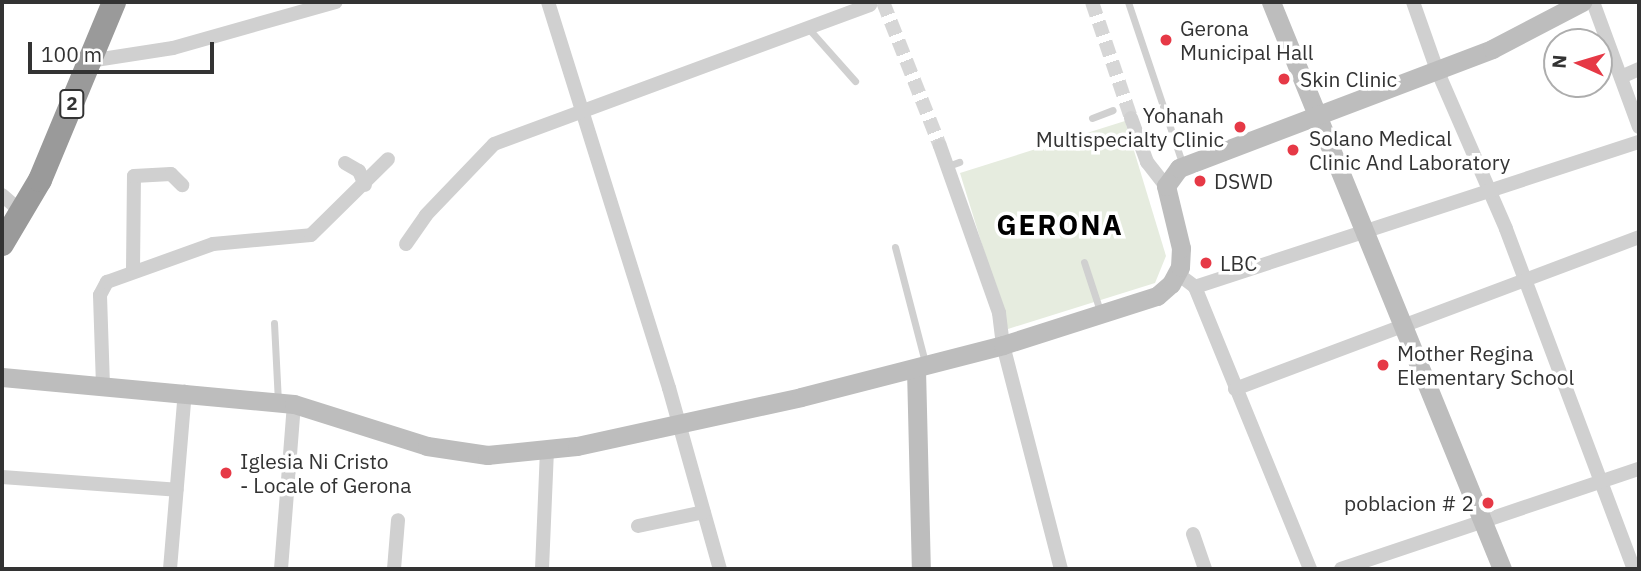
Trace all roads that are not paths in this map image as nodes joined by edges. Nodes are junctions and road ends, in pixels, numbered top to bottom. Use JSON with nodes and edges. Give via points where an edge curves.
{"nodes":[{"id":1,"x":114,"y":2,"type":"edge"},
{"id":2,"x":336,"y":2,"type":"edge"},
{"id":3,"x":548,"y":2,"type":"edge"},
{"id":4,"x":1128,"y":2,"type":"edge"},
{"id":5,"x":1271,"y":2,"type":"edge"},
{"id":6,"x":1413,"y":2,"type":"edge"},
{"id":7,"x":1582,"y":2,"type":"edge"},
{"id":8,"x":1593,"y":2,"type":"edge"},
{"id":9,"x":870,"y":5,"type":"dead end"},
{"id":10,"x":808,"y":27,"type":"junction"},
{"id":11,"x":89,"y":61,"type":"junction"},
{"id":12,"x":1639,"y":69,"type":"edge"},
{"id":13,"x":1437,"y":70,"type":"junction"},
{"id":14,"x":1621,"y":77,"type":"junction"},
{"id":15,"x":855,"y":81,"type":"dead end"},
{"id":16,"x":1113,"y":110,"type":"dead end"},
{"id":17,"x":580,"y":112,"type":"junction"},
{"id":18,"x":1317,"y":116,"type":"junction"},
{"id":19,"x":1092,"y":118,"type":"dead end"},
{"id":20,"x":1131,"y":118,"type":"tunnel mouth"},
{"id":21,"x":1639,"y":127,"type":"edge"},
{"id":22,"x":1639,"y":142,"type":"edge"},
{"id":23,"x":940,"y":146,"type":"tunnel mouth"},
{"id":24,"x":388,"y":159,"type":"dead end"},
{"id":25,"x":345,"y":163,"type":"dead end"},
{"id":26,"x":1183,"y":166,"type":"junction"},
{"id":27,"x":365,"y":184,"type":"junction"},
{"id":28,"x":182,"y":185,"type":"dead end"},
{"id":29,"x":1166,"y":186,"type":"junction"},
{"id":30,"x":1490,"y":191,"type":"junction"},
{"id":31,"x":2,"y":195,"type":"edge"},
{"id":32,"x":23,"y":214,"type":"junction"},
{"id":33,"x":1362,"y":230,"type":"junction"},
{"id":34,"x":1639,"y":237,"type":"edge"},
{"id":35,"x":2,"y":244,"type":"edge"},
{"id":36,"x":406,"y":244,"type":"dead end"},
{"id":37,"x":895,"y":247,"type":"dead end"},
{"id":38,"x":1084,"y":262,"type":"dead end"},
{"id":39,"x":133,"y":270,"type":"junction"},
{"id":40,"x":1178,"y":274,"type":"junction"},
{"id":41,"x":1524,"y":278,"type":"junction"},
{"id":42,"x":1195,"y":288,"type":"junction"},
{"id":43,"x":1101,"y":315,"type":"junction"},
{"id":44,"x":274,"y":323,"type":"dead end"},
{"id":45,"x":1404,"y":326,"type":"junction"},
{"id":46,"x":1003,"y":345,"type":"junction"},
{"id":47,"x":921,"y":367,"type":"junction"},
{"id":48,"x":4,"y":377,"type":"edge"},
{"id":49,"x":103,"y":386,"type":"junction"},
{"id":50,"x":1236,"y":389,"type":"junction"},
{"id":51,"x":184,"y":392,"type":"junction"},
{"id":52,"x":286,"y":403,"type":"junction"},
{"id":53,"x":679,"y":425,"type":"junction"},
{"id":54,"x":547,"y":451,"type":"junction"},
{"id":55,"x":1639,"y":469,"type":"edge"},
{"id":56,"x":2,"y":477,"type":"edge"},
{"id":57,"x":1602,"y":481,"type":"junction"},
{"id":58,"x":177,"y":490,"type":"junction"},
{"id":59,"x":704,"y":512,"type":"junction"},
{"id":60,"x":398,"y":520,"type":"dead end"},
{"id":61,"x":1484,"y":523,"type":"junction"},
{"id":62,"x":638,"y":526,"type":"dead end"},
{"id":63,"x":1194,"y":534,"type":"dead end"},
{"id":64,"x":1634,"y":559,"type":"edge"},
{"id":65,"x":170,"y":569,"type":"edge"},
{"id":66,"x":281,"y":569,"type":"edge"},
{"id":67,"x":394,"y":569,"type":"edge"},
{"id":68,"x":542,"y":569,"type":"edge"},
{"id":69,"x":720,"y":569,"type":"edge"},
{"id":70,"x":921,"y":569,"type":"edge"},
{"id":71,"x":1061,"y":569,"type":"edge"},
{"id":72,"x":1205,"y":569,"type":"edge"},
{"id":73,"x":1310,"y":569,"type":"edge"},
{"id":74,"x":1341,"y":569,"type":"edge"},
{"id":75,"x":1502,"y":569,"type":"edge"}],
"edges":[{"from":1,"to":11,"type":"highway","number":"2"},
{"from":2,"to":11,"type":"street","via":[[173,48]]},
{"from":3,"to":17,"type":"street"},
{"from":4,"to":26,"type":"lane"},
{"from":5,"to":18,"type":"main road"},
{"from":6,"to":13,"type":"street"},
{"from":7,"to":13,"type":"main road","via":[[1528,33]]},
{"from":8,"to":14,"type":"street"},
{"from":9,"to":10,"type":"street"},
{"from":10,"to":15,"type":"lane"},
{"from":10,"to":17,"type":"street"},
{"from":11,"to":32,"type":"highway","number":"2"},
{"from":12,"to":14,"type":"street"},
{"from":13,"to":18,"type":"main road"},
{"from":13,"to":30,"type":"street"},
{"from":14,"to":21,"type":"street"},
{"from":16,"to":19,"type":"lane"},
{"from":17,"to":36,"type":"street","via":[[485,149]]},
{"from":17,"to":53,"type":"street"},
{"from":18,"to":26,"type":"main road"},
{"from":18,"to":33,"type":"main road"},
{"from":20,"to":29,"type":"street","via":[[1146,162]]},
{"from":22,"to":30,"type":"street"},
{"from":23,"to":46,"type":"street","via":[[953,164],[999,313]]},
{"from":24,"to":27,"type":"street"},
{"from":25,"to":27,"type":"street","via":[[359,171]]},
{"from":26,"to":29,"type":"main road"},
{"from":27,"to":39,"type":"street","via":[[311,235],[232,240]]},
{"from":28,"to":39,"type":"street","via":[[171,174],[134,176]]},
{"from":29,"to":40,"type":"main road","via":[[1181,248]]},
{"from":30,"to":33,"type":"street"},
{"from":30,"to":41,"type":"street"},
{"from":31,"to":32,"type":"street"},
{"from":32,"to":35,"type":"highway","number":"2"},
{"from":33,"to":42,"type":"street"},
{"from":33,"to":45,"type":"main road"},
{"from":34,"to":41,"type":"street"},
{"from":37,"to":47,"type":"lane"},
{"from":38,"to":43,"type":"lane"},
{"from":39,"to":49,"type":"street","via":[[107,282],[100,295]]},
{"from":40,"to":42,"type":"street"},
{"from":40,"to":43,"type":"main road","via":[[1157,296]]},
{"from":41,"to":45,"type":"street"},
{"from":41,"to":57,"type":"street"},
{"from":42,"to":50,"type":"street"},
{"from":43,"to":46,"type":"main road"},
{"from":44,"to":52,"type":"lane"},
{"from":45,"to":50,"type":"street"},
{"from":45,"to":61,"type":"main road"},
{"from":46,"to":47,"type":"main road"},
{"from":46,"to":71,"type":"street"},
{"from":47,"to":53,"type":"main road"},
{"from":47,"to":70,"type":"main road"},
{"from":48,"to":49,"type":"main road"},
{"from":49,"to":51,"type":"main road"},
{"from":50,"to":73,"type":"street"},
{"from":51,"to":52,"type":"main road"},
{"from":51,"to":58,"type":"street"},
{"from":52,"to":54,"type":"main road","via":[[461,454]]},
{"from":52,"to":66,"type":"street"},
{"from":53,"to":54,"type":"main road"},
{"from":53,"to":59,"type":"street"},
{"from":54,"to":68,"type":"street"},
{"from":55,"to":57,"type":"street"},
{"from":56,"to":58,"type":"street"},
{"from":57,"to":61,"type":"street"},
{"from":57,"to":64,"type":"street"},
{"from":58,"to":65,"type":"street"},
{"from":59,"to":62,"type":"street"},
{"from":59,"to":69,"type":"street"},
{"from":60,"to":67,"type":"street"},
{"from":61,"to":74,"type":"street"},
{"from":61,"to":75,"type":"main road"},
{"from":63,"to":72,"type":"street"}]}
